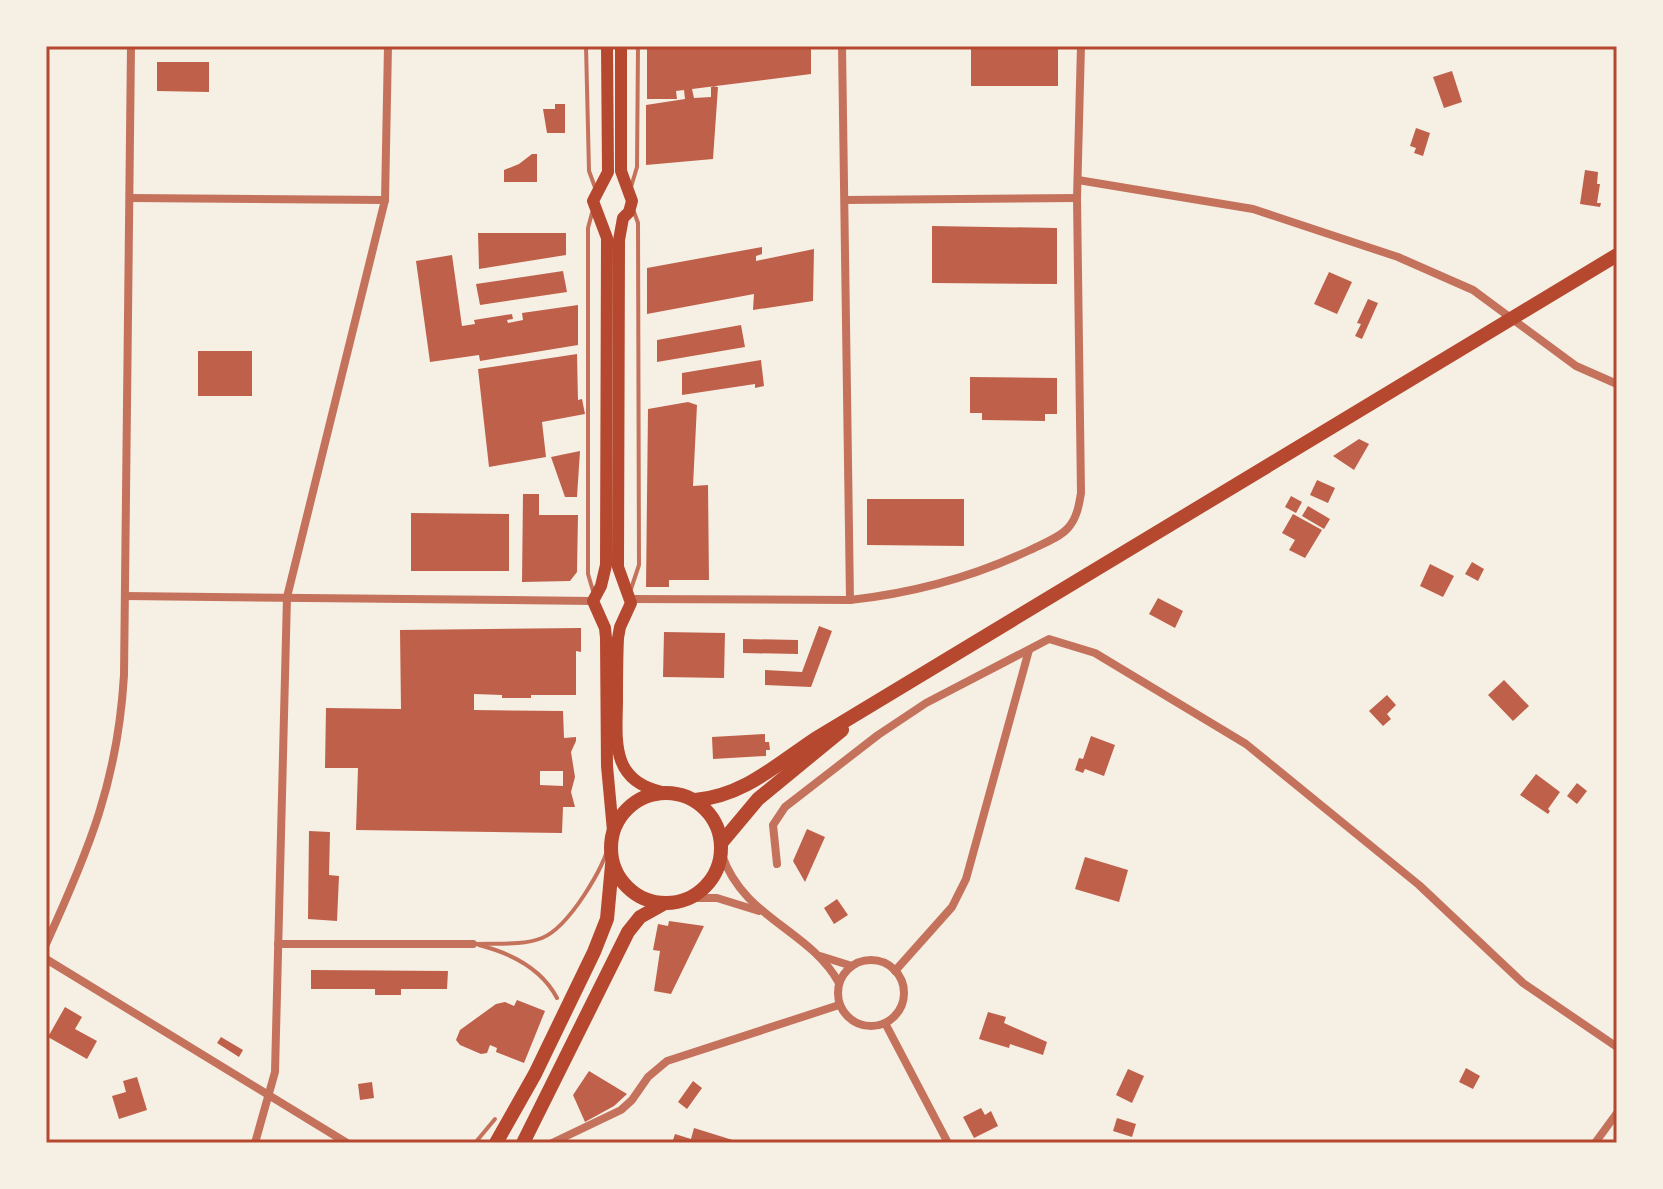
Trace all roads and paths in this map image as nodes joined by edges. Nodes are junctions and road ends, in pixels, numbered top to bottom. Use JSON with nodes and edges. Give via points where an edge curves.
{"nodes":[{"id":1,"x":131,"y":46,"type":"edge"},
{"id":2,"x":388,"y":46,"type":"edge"},
{"id":3,"x":586,"y":46,"type":"edge"},
{"id":4,"x":607,"y":46,"type":"edge"},
{"id":5,"x":621,"y":46,"type":"edge"},
{"id":6,"x":638,"y":46,"type":"edge"},
{"id":7,"x":842,"y":46,"type":"edge"},
{"id":8,"x":1081,"y":46,"type":"edge"},
{"id":9,"x":1078,"y":180,"type":"junction"},
{"id":10,"x":600,"y":189,"type":"junction"},
{"id":11,"x":629,"y":196,"type":"junction"},
{"id":12,"x":130,"y":198,"type":"junction"},
{"id":13,"x":1077,"y":198,"type":"junction"},
{"id":14,"x":385,"y":200,"type":"junction"},
{"id":15,"x":845,"y":200,"type":"junction"},
{"id":16,"x":597,"y":211,"type":"junction"},
{"id":17,"x":623,"y":218,"type":"junction"},
{"id":18,"x":1617,"y":255,"type":"edge"},
{"id":19,"x":1617,"y":384,"type":"edge"},
{"id":20,"x":596,"y":594,"type":"junction"},
{"id":21,"x":629,"y":594,"type":"junction"},
{"id":22,"x":125,"y":596,"type":"junction"},
{"id":23,"x":287,"y":597,"type":"junction"},
{"id":24,"x":850,"y":600,"type":"junction"},
{"id":25,"x":600,"y":617,"type":"junction"},
{"id":26,"x":624,"y":617,"type":"junction"},
{"id":27,"x":1029,"y":650,"type":"junction"},
{"id":28,"x":859,"y":713,"type":"junction"},
{"id":29,"x":662,"y":792,"type":"junction"},
{"id":30,"x":695,"y":800,"type":"junction"},
{"id":31,"x":612,"y":836,"type":"junction"},
{"id":32,"x":722,"y":848,"type":"junction"},
{"id":33,"x":612,"y":864,"type":"junction"},
{"id":34,"x":777,"y":864,"type":"dead end"},
{"id":35,"x":694,"y":898,"type":"junction"},
{"id":36,"x":665,"y":903,"type":"junction"},
{"id":37,"x":765,"y":914,"type":"junction"},
{"id":38,"x":46,"y":944,"type":"edge"},
{"id":39,"x":278,"y":944,"type":"junction"},
{"id":40,"x":473,"y":944,"type":"junction"},
{"id":41,"x":816,"y":954,"type":"junction"},
{"id":42,"x":46,"y":959,"type":"edge"},
{"id":43,"x":852,"y":966,"type":"junction"},
{"id":44,"x":895,"y":971,"type":"junction"},
{"id":45,"x":839,"y":983,"type":"junction"},
{"id":46,"x":557,"y":998,"type":"dead end"},
{"id":47,"x":839,"y":1005,"type":"junction"},
{"id":48,"x":885,"y":1023,"type":"junction"},
{"id":49,"x":1617,"y":1047,"type":"edge"},
{"id":50,"x":270,"y":1096,"type":"junction"},
{"id":51,"x":1617,"y":1113,"type":"edge"},
{"id":52,"x":495,"y":1119,"type":"dead end"},
{"id":53,"x":255,"y":1143,"type":"edge"},
{"id":54,"x":347,"y":1143,"type":"edge"},
{"id":55,"x":475,"y":1143,"type":"edge"},
{"id":56,"x":496,"y":1143,"type":"edge"},
{"id":57,"x":523,"y":1143,"type":"edge"},
{"id":58,"x":552,"y":1143,"type":"edge"},
{"id":59,"x":948,"y":1143,"type":"edge"},
{"id":60,"x":1595,"y":1143,"type":"edge"}],
"edges":[{"from":1,"to":12,"type":"street"},
{"from":2,"to":14,"type":"street"},
{"from":3,"to":10,"type":"lane","via":[[589,171]]},
{"from":4,"to":10,"type":"main road","via":[[608,172]]},
{"from":5,"to":11,"type":"main road","via":[[621,171]]},
{"from":6,"to":11,"type":"lane","via":[[637,167]]},
{"from":7,"to":15,"type":"street"},
{"from":8,"to":9,"type":"street"},
{"from":9,"to":13,"type":"street"},
{"from":9,"to":19,"type":"street","via":[[1253,209],[1398,257],[1473,290],[1576,366]]},
{"from":10,"to":11,"type":"main road","via":[[616,183]]},
{"from":10,"to":16,"type":"main road"},
{"from":11,"to":17,"type":"main road"},
{"from":11,"to":21,"type":"lane","via":[[638,223],[639,565]]},
{"from":12,"to":14,"type":"street"},
{"from":12,"to":22,"type":"street"},
{"from":13,"to":15,"type":"street"},
{"from":13,"to":24,"type":"street","via":[[1077,513],[1068,528],[1049,541],[973,575]]},
{"from":14,"to":23,"type":"street"},
{"from":15,"to":24,"type":"street"},
{"from":16,"to":17,"type":"main road","via":[[611,221]]},
{"from":16,"to":20,"type":"main road","via":[[607,238],[606,565]]},
{"from":16,"to":20,"type":"lane","via":[[588,228],[588,574]]},
{"from":17,"to":21,"type":"main road","via":[[618,567]]},
{"from":18,"to":28,"type":"highway"},
{"from":20,"to":21,"type":"main road","via":[[613,582]]},
{"from":20,"to":23,"type":"street"},
{"from":20,"to":25,"type":"main road"},
{"from":21,"to":24,"type":"street"},
{"from":21,"to":26,"type":"main road","via":[[631,608]]},
{"from":22,"to":23,"type":"street"},
{"from":22,"to":38,"type":"street","via":[[121,723],[114,761],[85,858]]},
{"from":23,"to":39,"type":"street"},
{"from":25,"to":26,"type":"main road"},
{"from":25,"to":31,"type":"main road","via":[[606,638]]},
{"from":26,"to":29,"type":"main road","via":[[618,638],[618,755],[635,781]]},
{"from":27,"to":34,"type":"street","via":[[926,703],[785,807],[773,825]]},
{"from":27,"to":44,"type":"street","via":[[966,879],[952,907]]},
{"from":27,"to":49,"type":"street","via":[[1049,639],[1095,653],[1246,744],[1419,885],[1523,983]]},
{"from":28,"to":30,"type":"highway","via":[[754,782],[730,794]]},
{"from":28,"to":32,"type":"highway","via":[[758,799]]},
{"from":29,"to":30,"type":"highway"},
{"from":29,"to":31,"type":"highway","via":[[632,804]]},
{"from":30,"to":32,"type":"highway","via":[[717,826]]},
{"from":31,"to":33,"type":"highway"},
{"from":31,"to":40,"type":"lane","via":[[596,875],[555,931],[521,942]]},
{"from":32,"to":35,"type":"highway","via":[[716,873]]},
{"from":32,"to":37,"type":"street","via":[[739,891]]},
{"from":33,"to":36,"type":"highway","via":[[637,895]]},
{"from":33,"to":56,"type":"highway","via":[[607,919],[594,952]]},
{"from":35,"to":36,"type":"highway"},
{"from":35,"to":37,"type":"street","via":[[717,898]]},
{"from":36,"to":57,"type":"highway","via":[[640,917],[628,932]]},
{"from":37,"to":41,"type":"street"},
{"from":39,"to":40,"type":"street"},
{"from":39,"to":50,"type":"street"},
{"from":40,"to":46,"type":"lane","via":[[516,958]]},
{"from":41,"to":43,"type":"street"},
{"from":41,"to":45,"type":"street"},
{"from":42,"to":50,"type":"street"},
{"from":43,"to":44,"type":"street","via":[[875,960]]},
{"from":43,"to":45,"type":"street"},
{"from":44,"to":48,"type":"street","via":[[904,994],[895,1016]]},
{"from":45,"to":47,"type":"street"},
{"from":47,"to":48,"type":"street","via":[[863,1026]]},
{"from":47,"to":58,"type":"street","via":[[667,1061],[621,1110]]},
{"from":48,"to":59,"type":"street"},
{"from":50,"to":53,"type":"street"},
{"from":50,"to":54,"type":"street"},
{"from":51,"to":60,"type":"street"},
{"from":52,"to":55,"type":"lane"}]}
